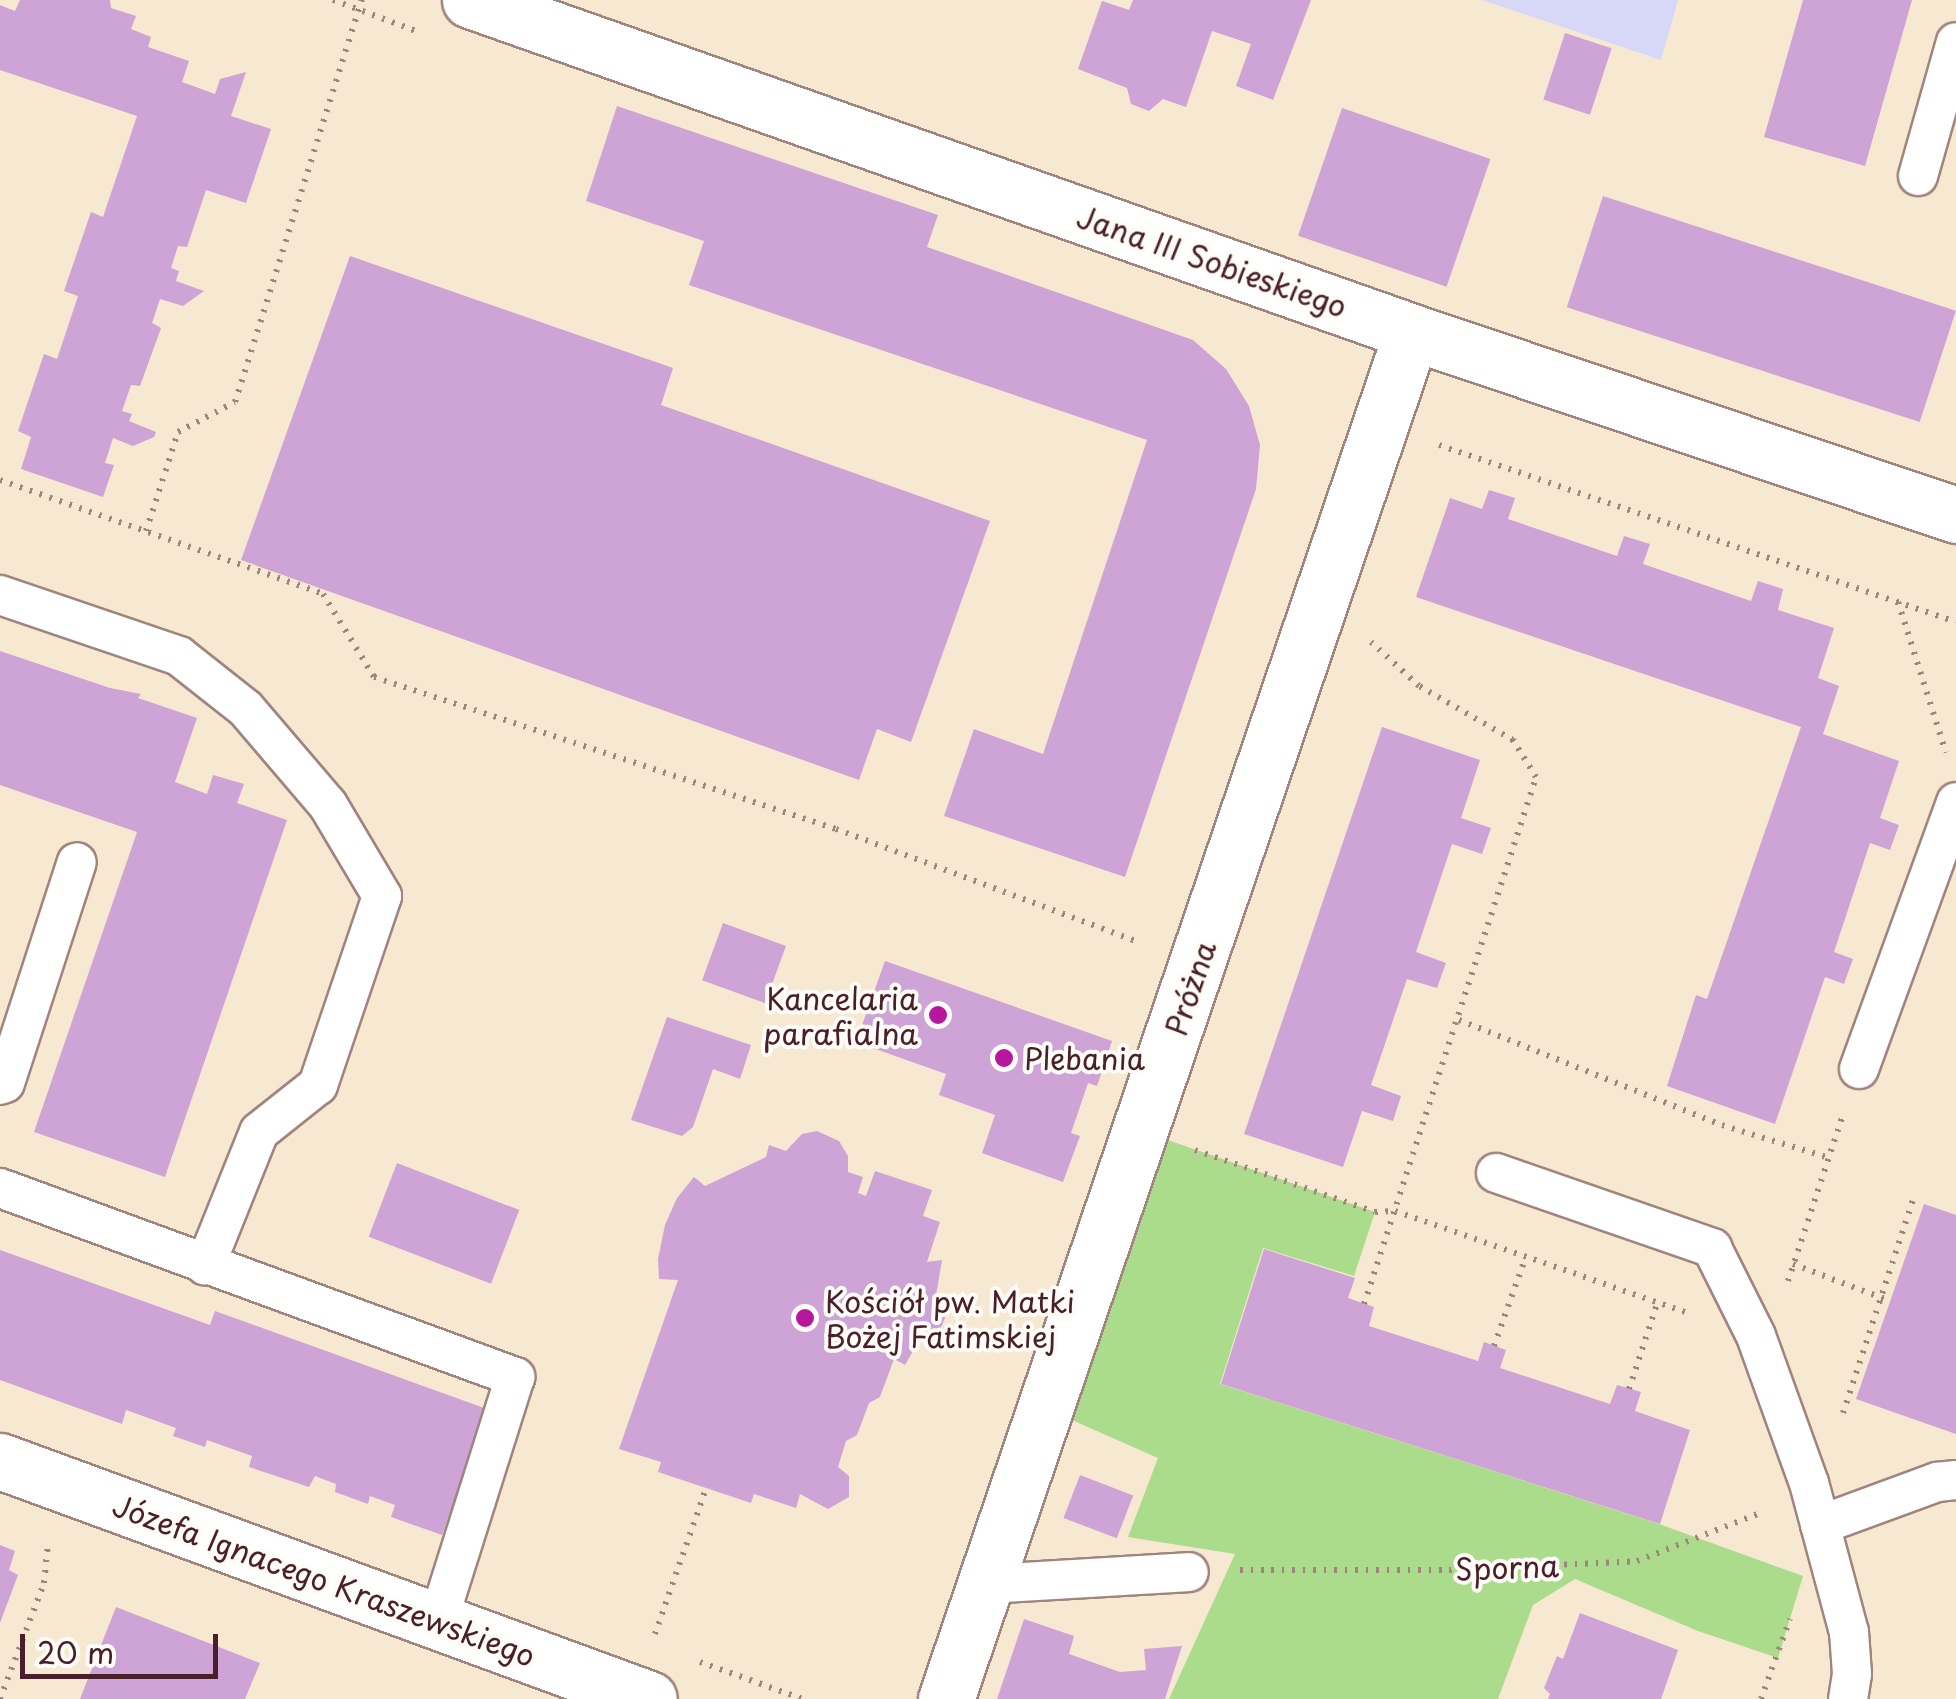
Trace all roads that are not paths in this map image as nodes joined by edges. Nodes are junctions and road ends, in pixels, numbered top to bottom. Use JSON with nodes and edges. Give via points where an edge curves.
{"nodes":[{"id":1,"x":470,"y":0,"type":"edge"},
{"id":2,"x":1956,"y":42,"type":"edge"},
{"id":3,"x":1918,"y":176,"type":"dead end"},
{"id":4,"x":1412,"y":332,"type":"junction"},
{"id":5,"x":1956,"y":515,"type":"edge"},
{"id":6,"x":0,"y":595,"type":"edge"},
{"id":7,"x":1953,"y":784,"type":"edge"},
{"id":8,"x":78,"y":862,"type":"dead end"},
{"id":9,"x":1859,"y":1069,"type":"dead end"},
{"id":10,"x":0,"y":1085,"type":"edge"},
{"id":11,"x":1496,"y":1173,"type":"dead end"},
{"id":12,"x":0,"y":1188,"type":"edge"},
{"id":13,"x":205,"y":1266,"type":"junction"},
{"id":14,"x":18,"y":1468,"type":"edge"},
{"id":15,"x":1956,"y":1480,"type":"edge"},
{"id":16,"x":1820,"y":1526,"type":"junction"},
{"id":17,"x":1188,"y":1572,"type":"road end"},
{"id":18,"x":988,"y":1584,"type":"junction"},
{"id":19,"x":438,"y":1621,"type":"junction"},
{"id":20,"x":649,"y":1699,"type":"edge"},
{"id":21,"x":946,"y":1699,"type":"edge"},
{"id":22,"x":1848,"y":1699,"type":"edge"}],
"edges":[{"from":1,"to":4,"type":"street","name":"Jana III Sobieskiego"},
{"from":2,"to":3,"type":"lane"},
{"from":4,"to":5,"type":"street","name":"Jana III Sobieskiego"},
{"from":4,"to":18,"type":"street","name":"Próżna"},
{"from":6,"to":13,"type":"lane","via":[[192,666],[246,709],[328,805],[382,896],[318,1085],[260,1132]]},
{"from":7,"to":9,"type":"lane"},
{"from":8,"to":10,"type":"lane"},
{"from":11,"to":16,"type":"lane","via":[[1712,1248],[1756,1336]]},
{"from":12,"to":13,"type":"lane"},
{"from":13,"to":19,"type":"lane","via":[[515,1376]]},
{"from":14,"to":19,"type":"street","name":"Józefa Ignacego Kraszewskiego"},
{"from":15,"to":16,"type":"lane"},
{"from":16,"to":22,"type":"lane","via":[[1849,1632]]},
{"from":17,"to":18,"type":"lane"},
{"from":18,"to":21,"type":"street","name":"Próżna"},
{"from":19,"to":20,"type":"street","name":"Józefa Ignacego Kraszewskiego"}]}
